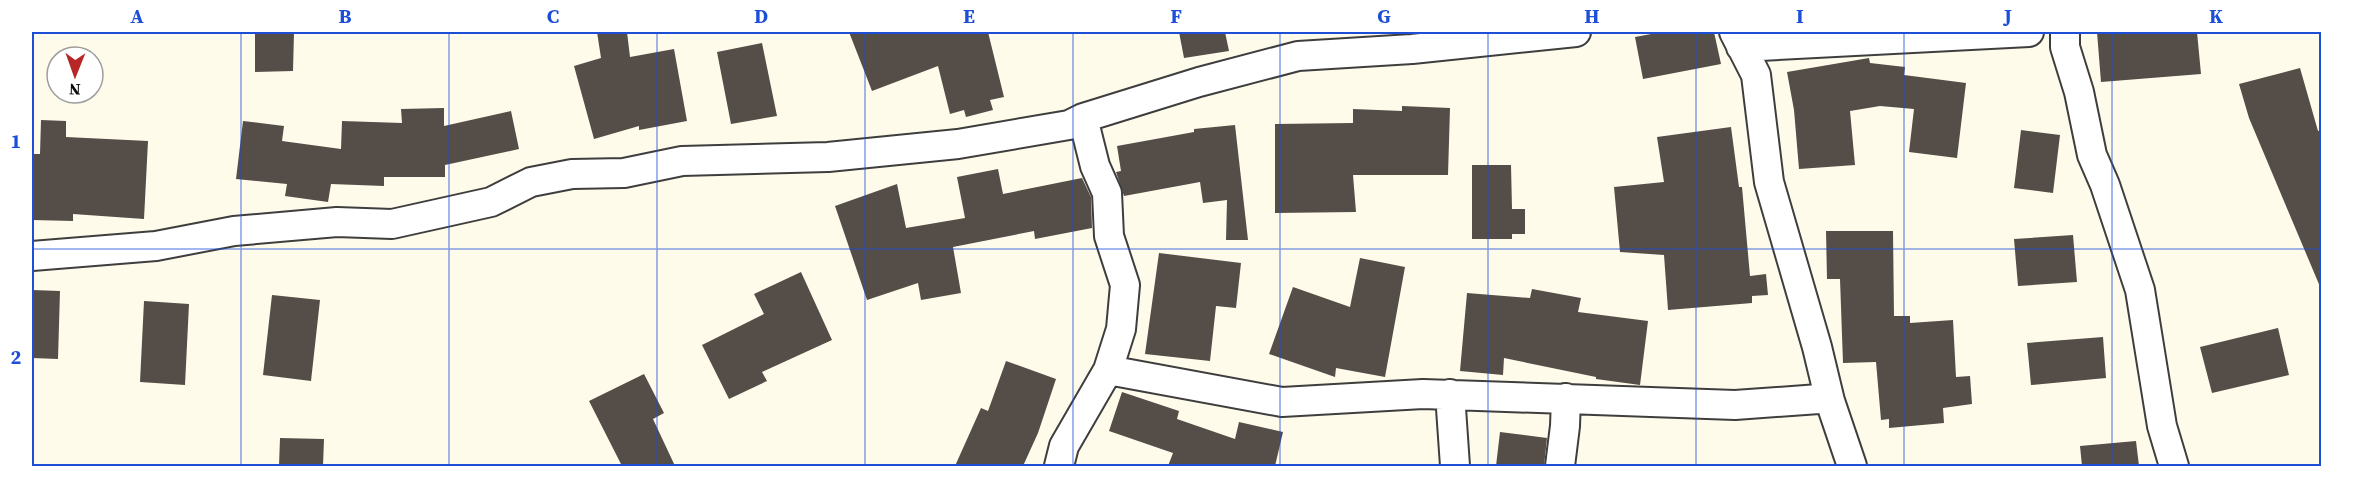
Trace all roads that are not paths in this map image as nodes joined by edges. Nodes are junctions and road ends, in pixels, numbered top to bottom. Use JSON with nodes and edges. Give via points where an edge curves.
{"nodes":[{"id":1,"x":1576,"y":32,"type":"edge"},
{"id":2,"x":2029,"y":32,"type":"edge"},
{"id":3,"x":2065,"y":32,"type":"edge"},
{"id":4,"x":1738,"y":39,"type":"edge"},
{"id":5,"x":1083,"y":118,"type":"junction"},
{"id":6,"x":32,"y":256,"type":"edge"},
{"id":7,"x":1108,"y":370,"type":"junction"},
{"id":8,"x":1449,"y":394,"type":"junction"},
{"id":9,"x":1566,"y":398,"type":"junction"},
{"id":10,"x":1830,"y":401,"type":"junction"},
{"id":11,"x":1059,"y":466,"type":"edge"},
{"id":12,"x":1455,"y":466,"type":"edge"},
{"id":13,"x":1560,"y":466,"type":"edge"},
{"id":14,"x":1852,"y":466,"type":"edge"},
{"id":15,"x":2174,"y":466,"type":"edge"}],
"edges":[{"from":1,"to":5,"type":"street","via":[[1298,56]]},
{"from":2,"to":4,"type":"street"},
{"from":3,"to":15,"type":"street","via":[[2065,47],[2092,155],[2140,290],[2162,426]]},
{"from":4,"to":10,"type":"street","via":[[1756,75],[1769,182]]},
{"from":5,"to":6,"type":"street","via":[[1069,124],[958,144],[828,157],[682,162],[624,172],[572,174],[531,182],[491,202],[392,224],[337,222],[234,231],[156,246]]},
{"from":5,"to":7,"type":"street","via":[[1095,166],[1107,193],[1109,236],[1125,285],[1121,329]]},
{"from":7,"to":8,"type":"street","via":[[1282,402]]},
{"from":7,"to":11,"type":"street","via":[[1064,446]]},
{"from":8,"to":9,"type":"street"},
{"from":8,"to":12,"type":"street"},
{"from":9,"to":10,"type":"street","via":[[1735,405]]},
{"from":9,"to":13,"type":"street"},
{"from":10,"to":14,"type":"street"}]}
